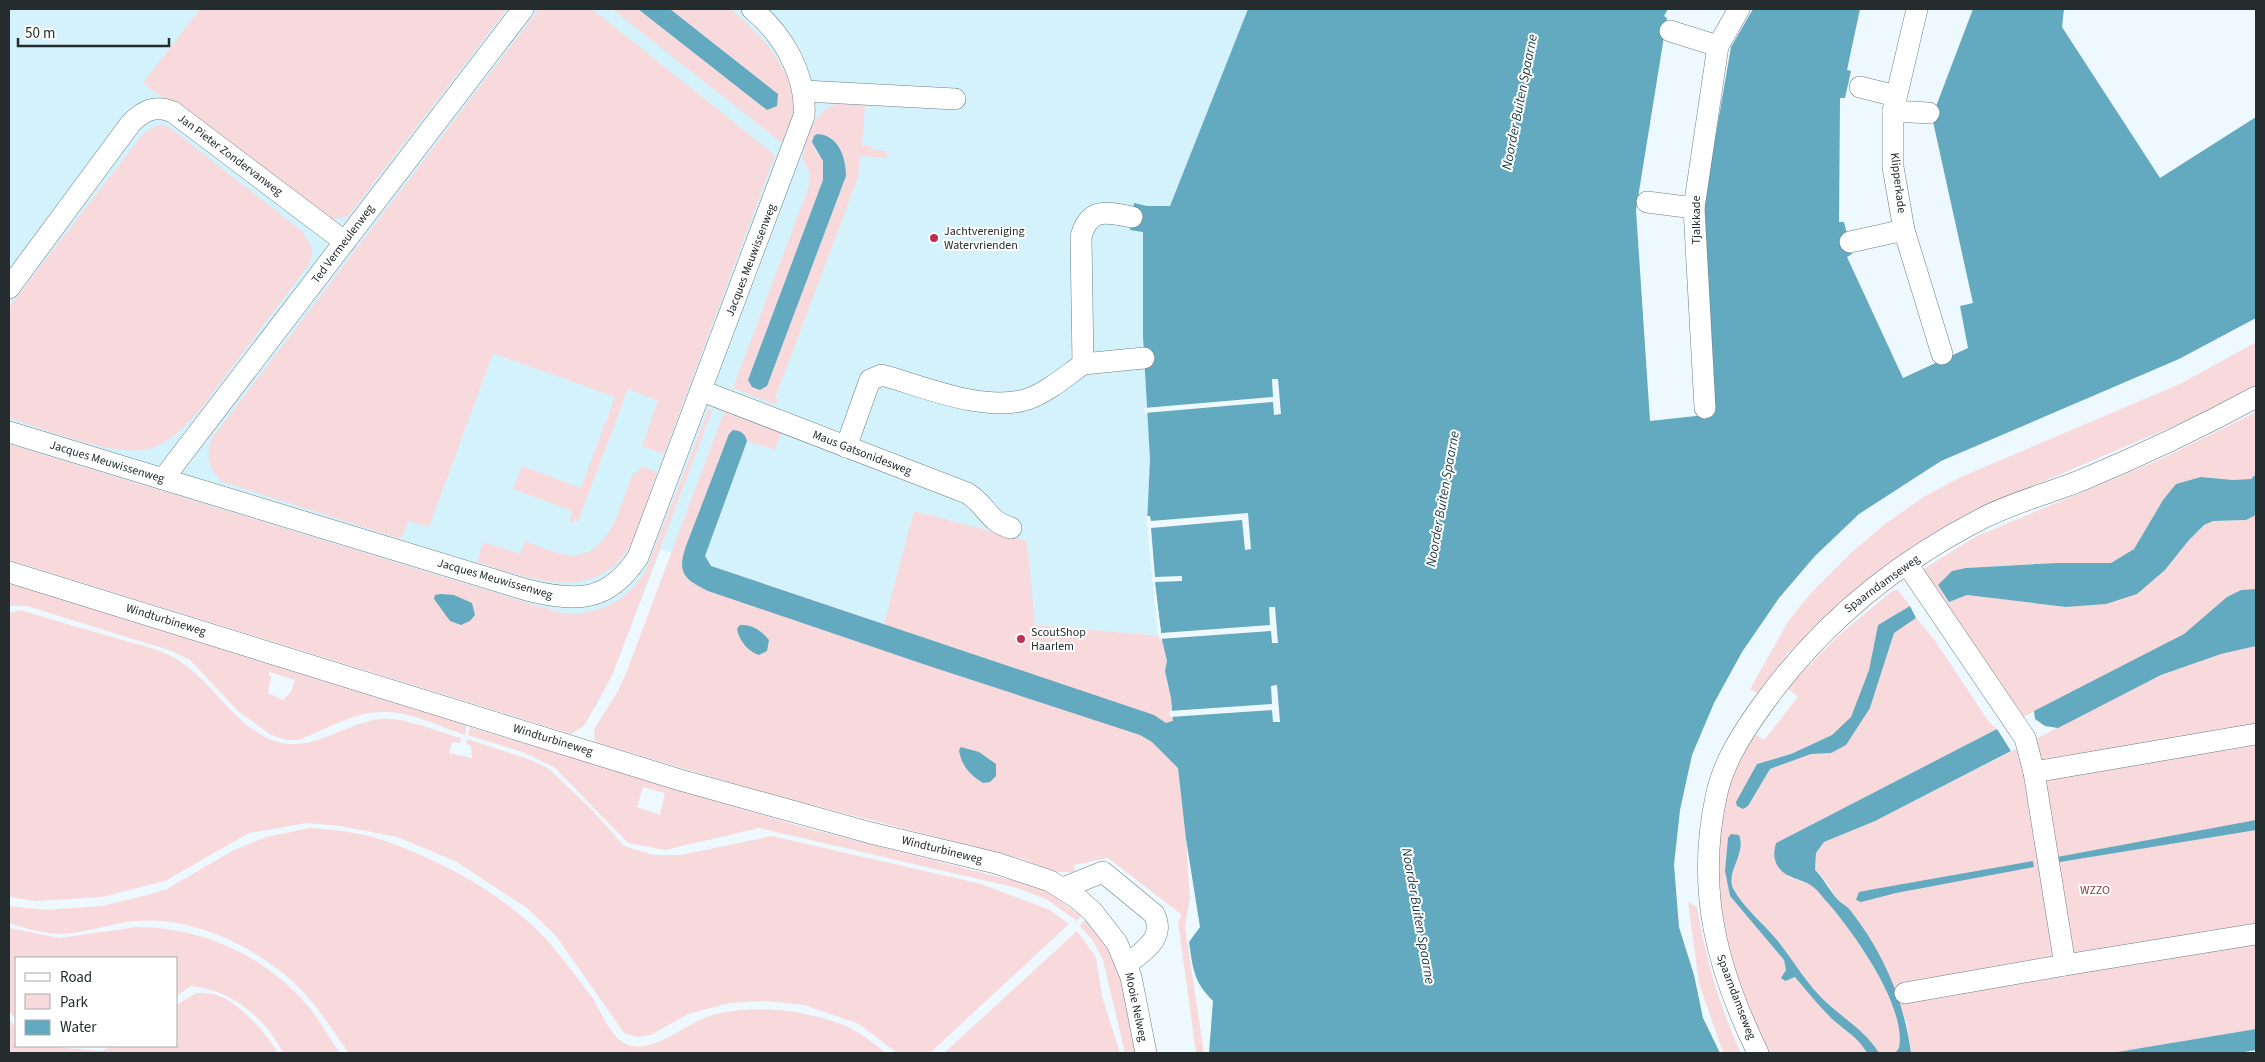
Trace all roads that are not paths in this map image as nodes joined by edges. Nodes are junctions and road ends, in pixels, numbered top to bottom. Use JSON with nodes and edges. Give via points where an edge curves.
{"nodes":[{"id":1,"x":523,"y":9,"type":"edge"},
{"id":2,"x":752,"y":9,"type":"edge"},
{"id":3,"x":1739,"y":9,"type":"edge"},
{"id":4,"x":1917,"y":9,"type":"edge"},
{"id":5,"x":1670,"y":31,"type":"dead end"},
{"id":6,"x":1718,"y":46,"type":"junction"},
{"id":7,"x":1860,"y":88,"type":"dead end"},
{"id":8,"x":804,"y":91,"type":"junction"},
{"id":9,"x":954,"y":98,"type":"dead end"},
{"id":10,"x":1894,"y":103,"type":"junction"},
{"id":11,"x":1929,"y":113,"type":"dead end"},
{"id":12,"x":1647,"y":202,"type":"dead end"},
{"id":13,"x":1694,"y":208,"type":"junction"},
{"id":14,"x":1132,"y":217,"type":"dead end"},
{"id":15,"x":1904,"y":230,"type":"junction"},
{"id":16,"x":345,"y":242,"type":"junction"},
{"id":17,"x":1850,"y":242,"type":"dead end"},
{"id":18,"x":9,"y":288,"type":"edge"},
{"id":19,"x":1942,"y":354,"type":"dead end"},
{"id":20,"x":1144,"y":358,"type":"dead end"},
{"id":21,"x":1083,"y":364,"type":"junction"},
{"id":22,"x":702,"y":391,"type":"junction"},
{"id":23,"x":2256,"y":397,"type":"edge"},
{"id":24,"x":1705,"y":408,"type":"dead end"},
{"id":25,"x":9,"y":432,"type":"edge"},
{"id":26,"x":846,"y":447,"type":"junction"},
{"id":27,"x":163,"y":479,"type":"junction"},
{"id":28,"x":1011,"y":528,"type":"dead end"},
{"id":29,"x":1907,"y":564,"type":"junction"},
{"id":30,"x":9,"y":572,"type":"edge"},
{"id":31,"x":2256,"y":734,"type":"edge"},
{"id":32,"x":2034,"y":772,"type":"junction"},
{"id":33,"x":1063,"y":888,"type":"junction"},
{"id":34,"x":1092,"y":911,"type":"joint"},
{"id":35,"x":2256,"y":934,"type":"edge"},
{"id":36,"x":1127,"y":964,"type":"junction"},
{"id":37,"x":2065,"y":965,"type":"junction"},
{"id":38,"x":1905,"y":994,"type":"dead end"},
{"id":39,"x":1146,"y":1053,"type":"edge"},
{"id":40,"x":1758,"y":1053,"type":"edge"}],
"edges":[{"from":1,"to":16,"type":"street","name":"Ted Vermeulenweg"},
{"from":2,"to":8,"type":"street","name":"Jacques Meuwissenweg","via":[[776,34],[797,69]]},
{"from":3,"to":6,"type":"street","name":"Tjalkkade"},
{"from":4,"to":10,"type":"street","name":"Klipperkade"},
{"from":5,"to":6,"type":"street"},
{"from":6,"to":13,"type":"street","name":"Tjalkkade"},
{"from":7,"to":10,"type":"street"},
{"from":8,"to":9,"type":"street"},
{"from":8,"to":22,"type":"street","name":"Jacques Meuwissenweg","via":[[804,116],[798,136]]},
{"from":10,"to":11,"type":"street"},
{"from":10,"to":15,"type":"street","name":"Klipperkade","via":[[1893,167]]},
{"from":12,"to":13,"type":"street"},
{"from":13,"to":24,"type":"street","name":"Tjalkkade"},
{"from":14,"to":21,"type":"street","via":[[1109,213],[1095,215],[1085,223],[1081,237]]},
{"from":15,"to":17,"type":"street"},
{"from":15,"to":19,"type":"street","name":"Klipperkade"},
{"from":16,"to":18,"type":"street","name":"Jan Pieter Zondervanweg","via":[[173,112],[152,109],[131,123]]},
{"from":16,"to":27,"type":"street","name":"Ted Vermeulenweg"},
{"from":20,"to":21,"type":"street"},
{"from":21,"to":26,"type":"street","via":[[1029,399],[1006,404],[984,403],[882,375],[875,376],[870,380]]},
{"from":22,"to":26,"type":"street","name":"Maus Gatsonidesweg"},
{"from":22,"to":27,"type":"street","name":"Jacques Meuwissenweg","via":[[638,557],[623,578],[588,597],[555,597],[527,590]]},
{"from":23,"to":29,"type":"street","name":"Spaarndamseweg","via":[[2182,436],[2080,481],[1984,517]]},
{"from":25,"to":27,"type":"street","name":"Jacques Meuwissenweg"},
{"from":26,"to":28,"type":"street","name":"Maus Gatsonidesweg","via":[[967,492],[978,499],[995,522]]},
{"from":29,"to":32,"type":"street","via":[[2024,738]]},
{"from":29,"to":40,"type":"street","name":"Spaarndamseweg","via":[[1846,609],[1797,660],[1740,737],[1728,759],[1716,795],[1709,841],[1708,893],[1720,961],[1741,1019]]},
{"from":30,"to":33,"type":"street","name":"Windturbineweg","via":[[680,780],[1016,869]]},
{"from":31,"to":32,"type":"street"},
{"from":32,"to":37,"type":"street"},
{"from":33,"to":34,"type":"street","name":"Windturbineweg"},
{"from":33,"to":36,"type":"street","via":[[1103,872],[1165,926],[1148,948]]},
{"from":34,"to":36,"type":"street","name":"Mooie Nelweg","via":[[1117,942]]},
{"from":35,"to":37,"type":"street"},
{"from":36,"to":39,"type":"street","name":"Mooie Nelweg"},
{"from":37,"to":38,"type":"street"}]}
